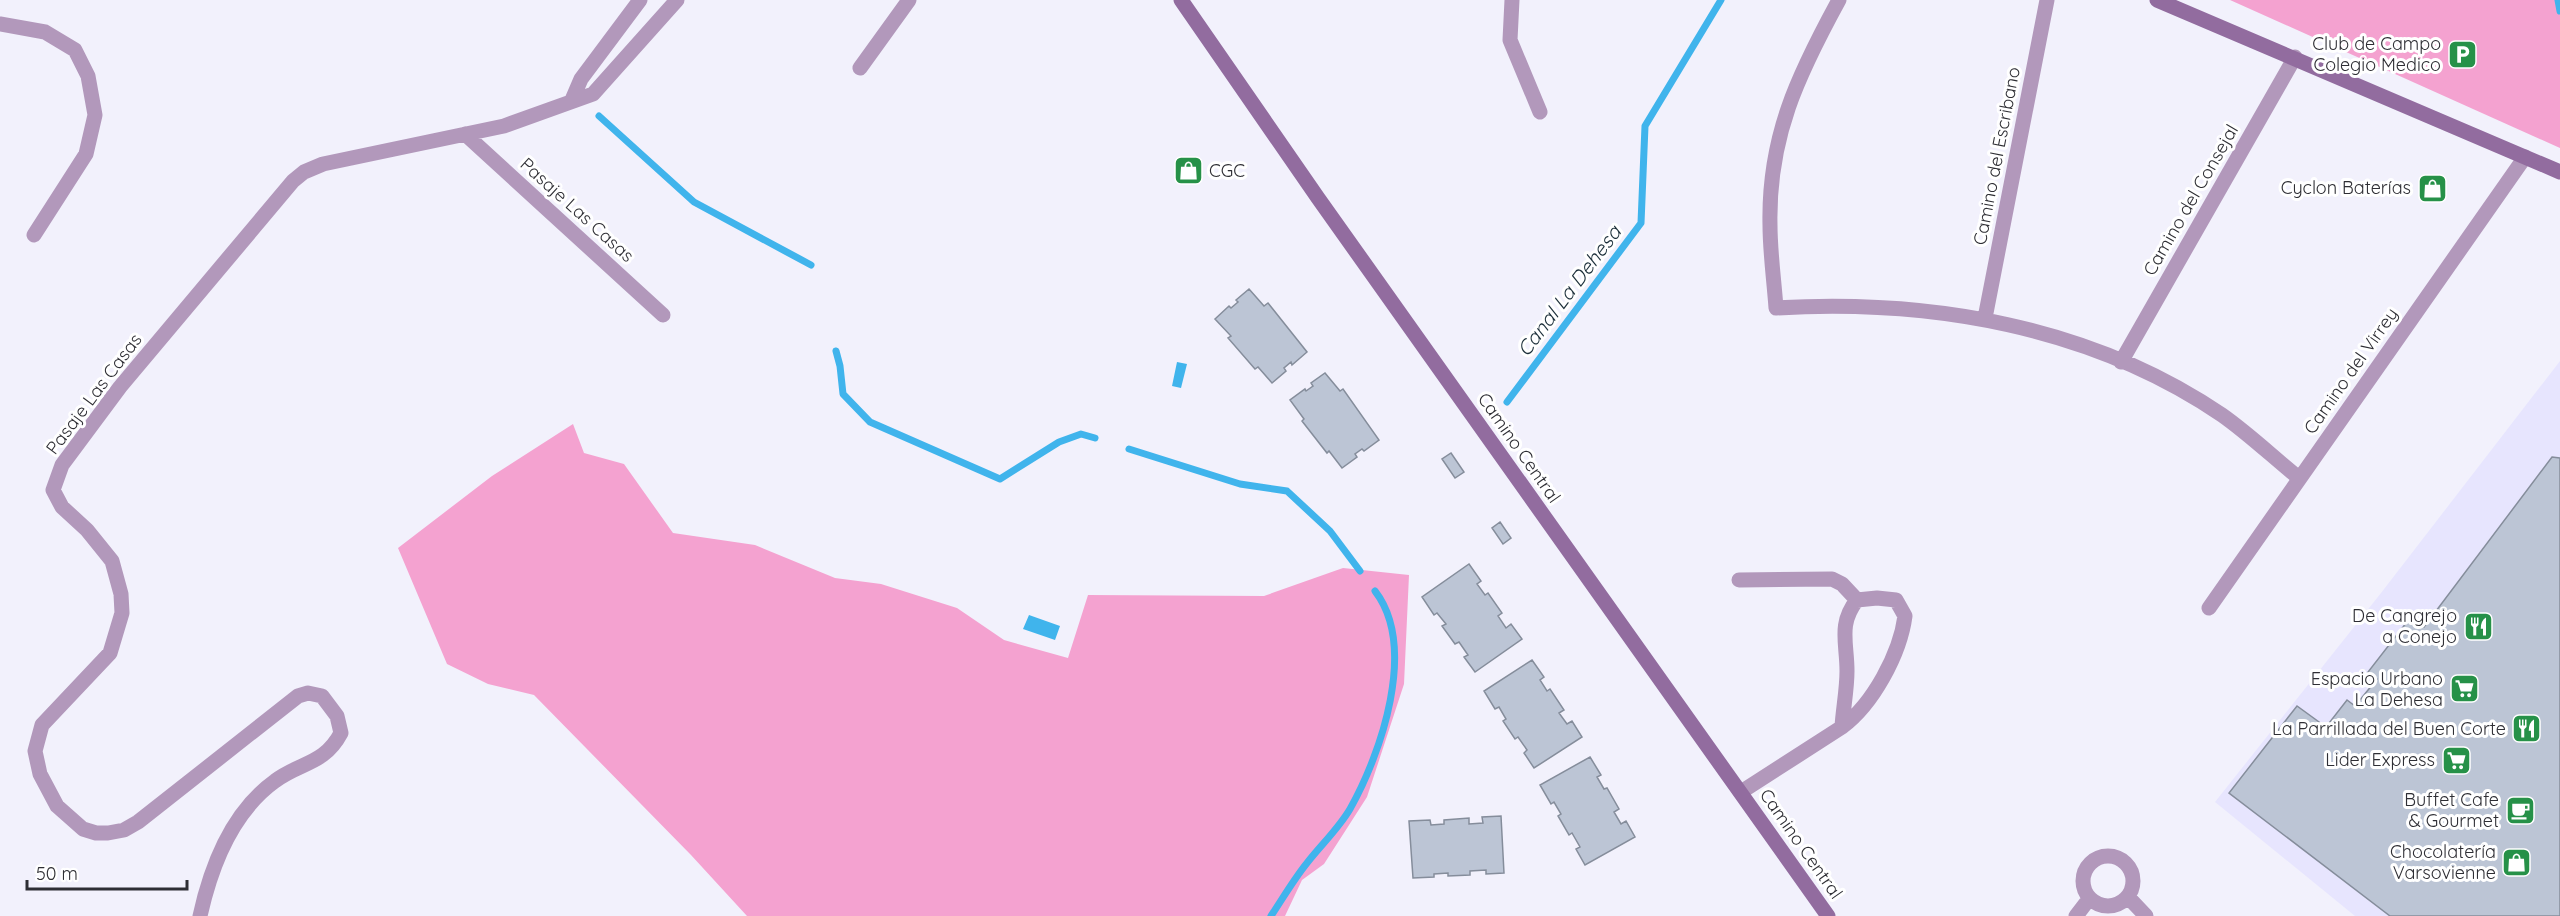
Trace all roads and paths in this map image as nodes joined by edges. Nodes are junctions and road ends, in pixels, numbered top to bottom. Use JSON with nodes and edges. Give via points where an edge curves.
{"nodes":[{"id":1,"x":640,"y":0,"type":"edge"},
{"id":2,"x":677,"y":0,"type":"edge"},
{"id":3,"x":909,"y":0,"type":"edge"},
{"id":4,"x":1181,"y":0,"type":"edge"},
{"id":5,"x":1512,"y":0,"type":"edge"},
{"id":6,"x":1839,"y":0,"type":"edge"},
{"id":7,"x":2047,"y":0,"type":"edge"},
{"id":8,"x":2157,"y":0,"type":"edge"},
{"id":9,"x":0,"y":24,"type":"edge"},
{"id":10,"x":2295,"y":57,"type":"junction"},
{"id":11,"x":860,"y":68,"type":"dead end"},
{"id":12,"x":573,"y":100,"type":"junction"},
{"id":13,"x":1540,"y":112,"type":"dead end"},
{"id":14,"x":465,"y":134,"type":"junction"},
{"id":15,"x":2526,"y":157,"type":"junction"},
{"id":16,"x":2560,"y":172,"type":"edge"},
{"id":17,"x":34,"y":235,"type":"dead end"},
{"id":18,"x":663,"y":315,"type":"dead end"},
{"id":19,"x":1985,"y":318,"type":"junction"},
{"id":20,"x":2121,"y":362,"type":"junction"},
{"id":21,"x":2300,"y":478,"type":"junction"},
{"id":22,"x":1739,"y":579,"type":"dead end"},
{"id":23,"x":1857,"y":600,"type":"junction"},
{"id":24,"x":2209,"y":608,"type":"dead end"},
{"id":25,"x":1842,"y":727,"type":"junction"},
{"id":26,"x":1741,"y":792,"type":"junction"},
{"id":27,"x":2128,"y":897,"type":"junction"},
{"id":28,"x":2089,"y":899,"type":"junction"},
{"id":29,"x":200,"y":916,"type":"edge"},
{"id":30,"x":1828,"y":916,"type":"edge"},
{"id":31,"x":2076,"y":916,"type":"edge"},
{"id":32,"x":2146,"y":916,"type":"edge"}],
"edges":[{"from":1,"to":12,"type":"street","via":[[581,79]]},
{"from":2,"to":12,"type":"street","name":"Pasaje Las Casas","via":[[593,94]]},
{"from":3,"to":11,"type":"street"},
{"from":4,"to":26,"type":"main road","name":"Camino Central"},
{"from":5,"to":13,"type":"street","via":[[1510,40]]},
{"from":6,"to":19,"type":"street","via":[[1803,68],[1780,132],[1770,215],[1776,308],[1868,305]]},
{"from":7,"to":19,"type":"street","name":"Camino del Escribano"},
{"from":8,"to":10,"type":"main road"},
{"from":9,"to":17,"type":"street","via":[[45,32],[75,50],[88,76],[95,115],[86,154]]},
{"from":10,"to":15,"type":"main road"},
{"from":10,"to":20,"type":"street","name":"Camino del Consejal"},
{"from":12,"to":14,"type":"street","name":"Pasaje Las Casas","via":[[530,118]]},
{"from":14,"to":18,"type":"street","name":"Pasaje Las Casas"},
{"from":14,"to":29,"type":"street","name":"Pasaje Las Casas","via":[[323,164],[293,181],[120,387],[62,465],[53,490],[62,507],[112,561],[122,613],[110,652],[42,725],[34,751],[47,790],[69,819],[96,833],[124,830],[298,696],[322,696],[336,716],[341,733],[334,747],[319,759],[276,780],[237,821],[215,863]]},
{"from":15,"to":16,"type":"main road"},
{"from":15,"to":21,"type":"street","name":"Camino del Virrey"},
{"from":19,"to":20,"type":"street"},
{"from":20,"to":21,"type":"street","via":[[2223,416]]},
{"from":21,"to":24,"type":"street","name":"Camino del Virrey"},
{"from":22,"to":23,"type":"street","via":[[1832,579],[1851,591]]},
{"from":23,"to":25,"type":"street","via":[[1849,610],[1844,630],[1847,672]]},
{"from":23,"to":25,"type":"street","via":[[1896,600],[1905,616],[1903,635],[1889,668],[1857,716]]},
{"from":25,"to":26,"type":"street"},
{"from":26,"to":30,"type":"main road","name":"Camino Central"},
{"from":27,"to":28,"type":"street","via":[[2116,905],[2102,906]]},
{"from":27,"to":28,"type":"street","via":[[2133,877],[2129,867],[2112,856],[2092,861],[2086,869],[2084,890]]},
{"from":27,"to":32,"type":"street"},
{"from":28,"to":31,"type":"street"}]}
